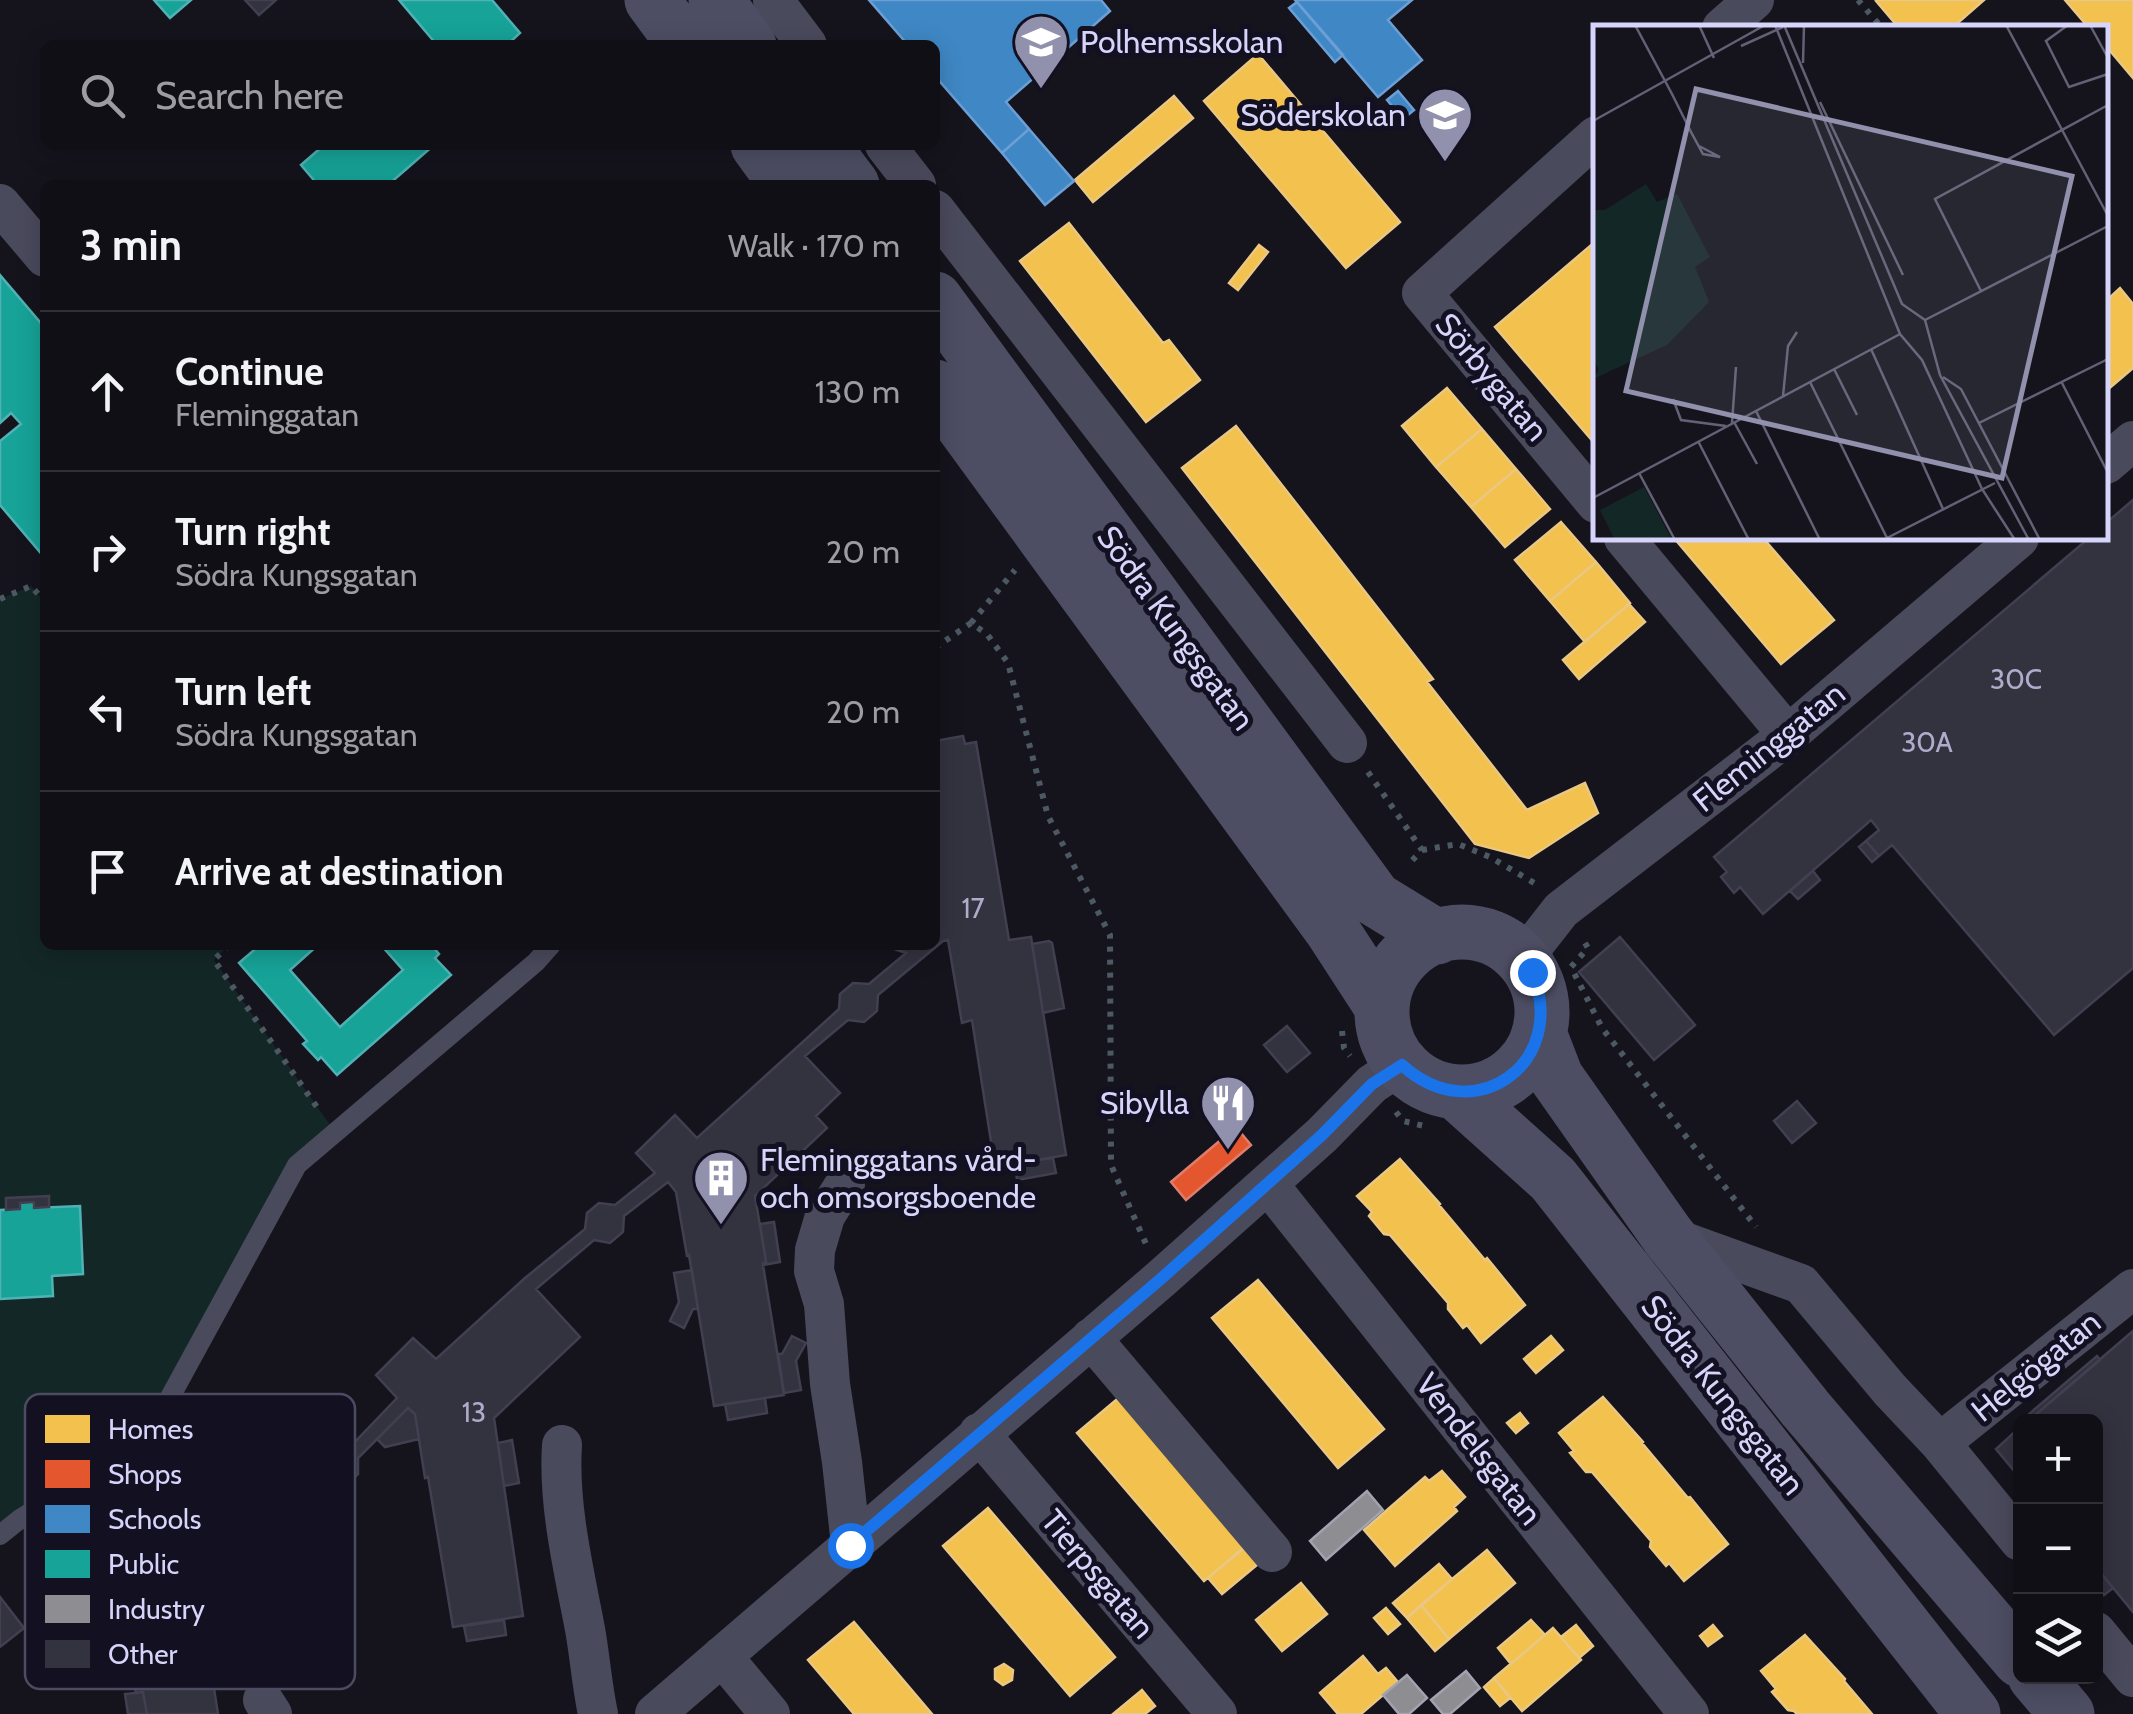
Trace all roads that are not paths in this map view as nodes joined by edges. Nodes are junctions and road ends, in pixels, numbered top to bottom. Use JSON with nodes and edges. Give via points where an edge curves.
{"nodes":[{"id":1,"x":652,"y":0,"type":"edge"},
{"id":2,"x":716,"y":0,"type":"edge"},
{"id":3,"x":773,"y":0,"type":"edge"},
{"id":4,"x":1754,"y":0,"type":"edge"},
{"id":5,"x":1725,"y":25,"type":"edge"},
{"id":6,"x":680,"y":40,"type":"edge"},
{"id":7,"x":745,"y":40,"type":"edge"},
{"id":8,"x":804,"y":40,"type":"edge"},
{"id":9,"x":1593,"y":139,"type":"edge"},
{"id":10,"x":762,"y":150,"type":"edge"},
{"id":11,"x":826,"y":150,"type":"edge"},
{"id":12,"x":889,"y":150,"type":"edge"},
{"id":13,"x":783,"y":180,"type":"edge"},
{"id":14,"x":848,"y":180,"type":"edge"},
{"id":15,"x":912,"y":180,"type":"edge"},
{"id":16,"x":0,"y":204,"type":"edge"},
{"id":17,"x":940,"y":216,"type":"edge"},
{"id":18,"x":40,"y":251,"type":"edge"},
{"id":19,"x":940,"y":306,"type":"edge"},
{"id":20,"x":940,"y":394,"type":"edge"},
{"id":21,"x":2133,"y":441,"type":"edge"},
{"id":22,"x":2108,"y":462,"type":"edge"},
{"id":23,"x":1593,"y":499,"type":"edge"},
{"id":24,"x":1626,"y":540,"type":"edge"},
{"id":25,"x":2018,"y":540,"type":"edge"},
{"id":26,"x":1788,"y":735,"type":"junction"},
{"id":27,"x":1347,"y":743,"type":"dead end"},
{"id":28,"x":1436,"y":936,"type":"junction"},
{"id":29,"x":547,"y":950,"type":"edge"},
{"id":30,"x":1522,"y":960,"type":"junction"},
{"id":31,"x":1382,"y":1007,"type":"junction"},
{"id":32,"x":1539,"y":1033,"type":"junction"},
{"id":33,"x":1402,"y":1065,"type":"junction"},
{"id":34,"x":1456,"y":1092,"type":"junction"},
{"id":35,"x":845,"y":1184,"type":"dead end"},
{"id":36,"x":1268,"y":1184,"type":"junction"},
{"id":37,"x":1668,"y":1236,"type":"junction"},
{"id":38,"x":2133,"y":1290,"type":"edge"},
{"id":39,"x":1091,"y":1338,"type":"junction"},
{"id":40,"x":172,"y":1394,"type":"edge"},
{"id":41,"x":979,"y":1433,"type":"junction"},
{"id":42,"x":1940,"y":1444,"type":"junction"},
{"id":43,"x":562,"y":1445,"type":"dead end"},
{"id":44,"x":25,"y":1516,"type":"edge"},
{"id":45,"x":2013,"y":1533,"type":"edge"},
{"id":46,"x":0,"y":1534,"type":"edge"},
{"id":47,"x":850,"y":1545,"type":"junction"},
{"id":48,"x":1272,"y":1552,"type":"dead end"},
{"id":49,"x":2103,"y":1641,"type":"edge"},
{"id":50,"x":2013,"y":1652,"type":"edge"},
{"id":51,"x":722,"y":1656,"type":"junction"},
{"id":52,"x":2133,"y":1677,"type":"edge"},
{"id":53,"x":2042,"y":1684,"type":"edge"},
{"id":54,"x":598,"y":1714,"type":"edge"},
{"id":55,"x":655,"y":1714,"type":"edge"},
{"id":56,"x":770,"y":1714,"type":"edge"},
{"id":57,"x":1217,"y":1714,"type":"edge"},
{"id":58,"x":1689,"y":1714,"type":"edge"},
{"id":59,"x":1973,"y":1714,"type":"edge"},
{"id":60,"x":2067,"y":1714,"type":"edge"}],
"edges":[{"from":1,"to":6,"type":"main road"},
{"from":2,"to":7,"type":"main road"},
{"from":3,"to":8,"type":"street"},
{"from":4,"to":5,"type":"street"},
{"from":9,"to":23,"type":"street","name":"Sörbygatan","via":[[1422,294]]},
{"from":10,"to":13,"type":"main road"},
{"from":11,"to":14,"type":"main road"},
{"from":12,"to":15,"type":"street"},
{"from":16,"to":18,"type":"street"},
{"from":17,"to":27,"type":"street","name":"Södra Kungsgatan"},
{"from":19,"to":28,"type":"main road","name":"Södra Kungsgatan","via":[[1375,900]]},
{"from":20,"to":31,"type":"main road","name":"Södra Kungsgatan"},
{"from":21,"to":22,"type":"street"},
{"from":24,"to":26,"type":"street"},
{"from":25,"to":26,"type":"street","name":"Fleminggatan"},
{"from":26,"to":30,"type":"street","name":"Fleminggatan","via":[[1561,910]]},
{"from":28,"to":30,"type":"main road","via":[[1483,935]]},
{"from":28,"to":31,"type":"main road","via":[[1398,964]]},
{"from":29,"to":40,"type":"lane","via":[[297,1165]]},
{"from":30,"to":32,"type":"main road","name":"Södra Kungsgatan","via":[[1538,987]]},
{"from":31,"to":33,"type":"main road","name":"Södra Kungsgatan","via":[[1386,1038]]},
{"from":32,"to":34,"type":"main road","via":[[1514,1073],[1488,1088]]},
{"from":32,"to":37,"type":"main road","name":"Södra Kungsgatan","via":[[1556,1077]]},
{"from":33,"to":34,"type":"main road","name":"Södra Kungsgatan","via":[[1426,1084]]},
{"from":33,"to":36,"type":"street","via":[[1372,1084]]},
{"from":34,"to":59,"type":"main road","name":"Södra Kungsgatan","via":[[1553,1179]]},
{"from":35,"to":47,"type":"street","via":[[825,1216],[814,1271],[824,1304]]},
{"from":36,"to":39,"type":"street"},
{"from":36,"to":58,"type":"street","name":"Vendelsgatan"},
{"from":37,"to":42,"type":"street","via":[[1800,1284]]},
{"from":37,"to":50,"type":"main road","name":"Södra Kungsgatan"},
{"from":38,"to":42,"type":"street","name":"Helgögatan"},
{"from":39,"to":41,"type":"street"},
{"from":39,"to":48,"type":"street"},
{"from":41,"to":47,"type":"street"},
{"from":41,"to":57,"type":"street","name":"Tierpsgatan"},
{"from":42,"to":45,"type":"street"},
{"from":43,"to":54,"type":"street","via":[[572,1566]]},
{"from":44,"to":46,"type":"lane"},
{"from":47,"to":51,"type":"street"},
{"from":49,"to":52,"type":"street"},
{"from":51,"to":55,"type":"street"},
{"from":51,"to":56,"type":"street"},
{"from":53,"to":60,"type":"main road"}]}
